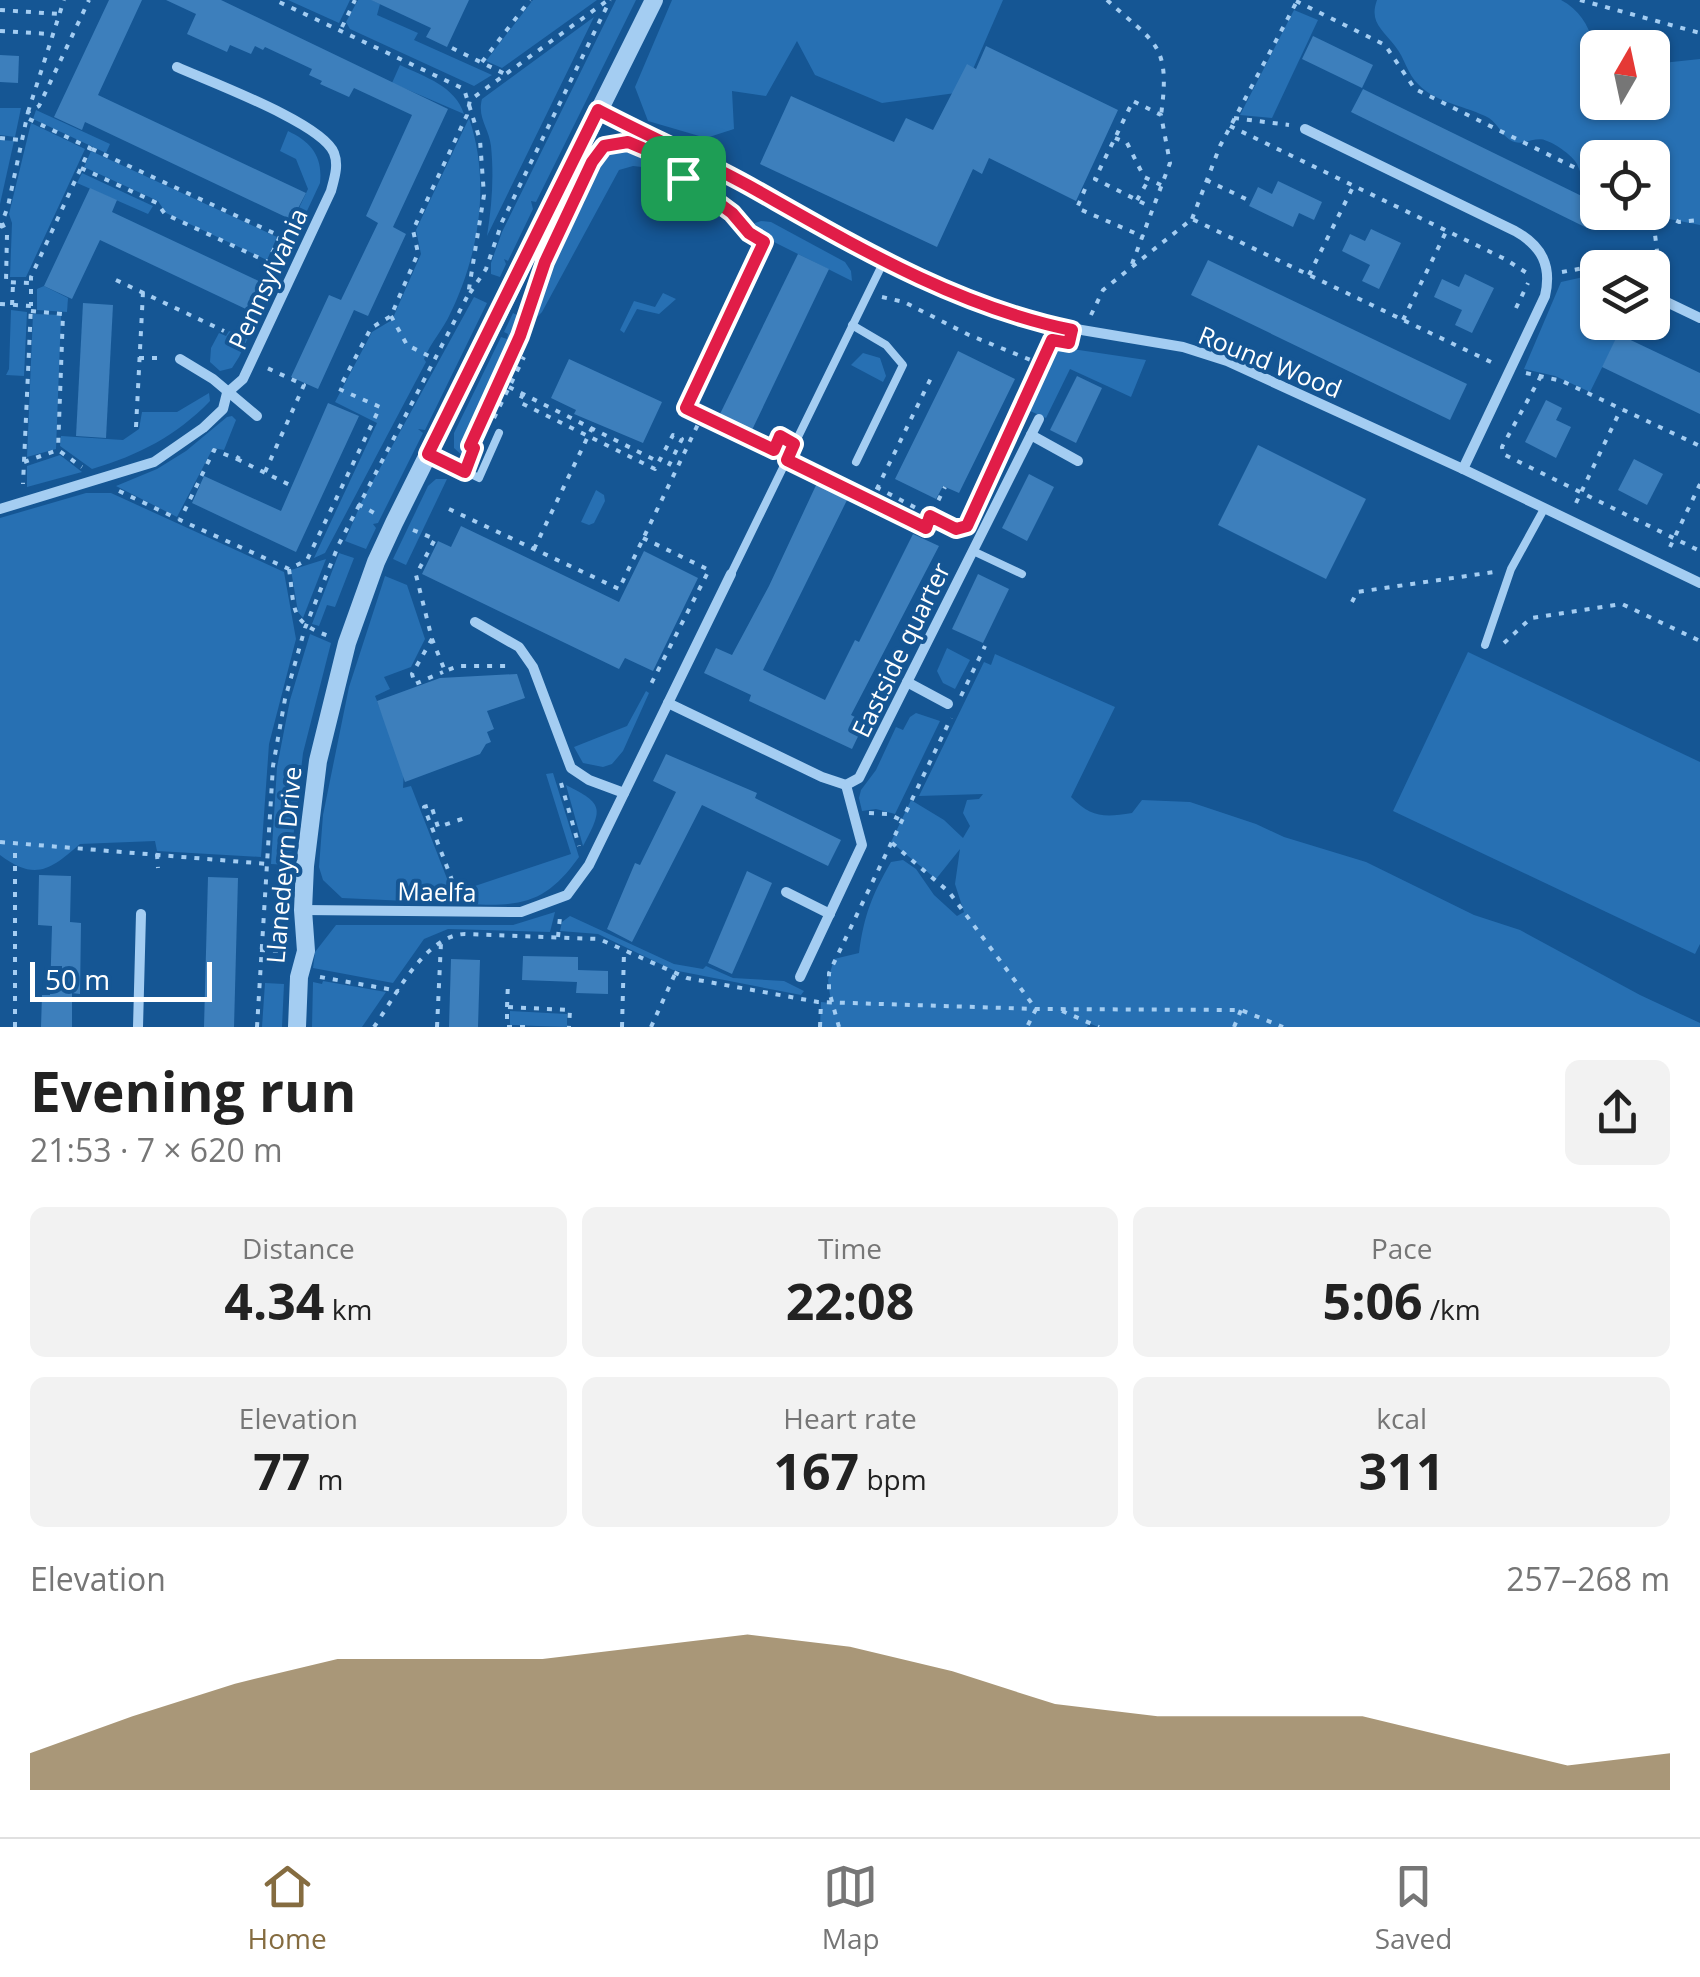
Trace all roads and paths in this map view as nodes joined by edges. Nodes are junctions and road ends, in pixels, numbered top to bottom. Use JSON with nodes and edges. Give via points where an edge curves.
{"nodes":[{"id":1,"x":64,"y":0,"type":"edge"},
{"id":2,"x":89,"y":0,"type":"edge"},
{"id":3,"x":275,"y":0,"type":"edge"},
{"id":4,"x":355,"y":0,"type":"edge"},
{"id":5,"x":530,"y":0,"type":"edge"},
{"id":6,"x":609,"y":0,"type":"edge"},
{"id":7,"x":654,"y":0,"type":"edge"},
{"id":8,"x":1107,"y":0,"type":"edge"},
{"id":9,"x":1580,"y":0,"type":"edge"},
{"id":10,"x":1297,"y":1,"type":"edge"},
{"id":11,"x":0,"y":10,"type":"edge"},
{"id":12,"x":59,"y":14,"type":"junction"},
{"id":13,"x":341,"y":29,"type":"junction"},
{"id":14,"x":0,"y":31,"type":"edge"},
{"id":15,"x":1700,"y":33,"type":"edge"},
{"id":16,"x":52,"y":34,"type":"junction"},
{"id":17,"x":452,"y":48,"type":"dead end"},
{"id":18,"x":482,"y":62,"type":"junction"},
{"id":19,"x":177,"y":66,"type":"dead end"},
{"id":20,"x":505,"y":74,"type":"junction"},
{"id":21,"x":470,"y":100,"type":"junction"},
{"id":22,"x":598,"y":110,"type":"junction"},
{"id":23,"x":1161,"y":114,"type":"junction"},
{"id":24,"x":28,"y":115,"type":"junction"},
{"id":25,"x":1234,"y":118,"type":"junction"},
{"id":26,"x":1230,"y":126,"type":"junction"},
{"id":27,"x":1305,"y":129,"type":"joint"},
{"id":28,"x":0,"y":138,"type":"edge"},
{"id":29,"x":1115,"y":138,"type":"junction"},
{"id":30,"x":22,"y":140,"type":"junction"},
{"id":31,"x":480,"y":140,"type":"dead end"},
{"id":32,"x":90,"y":148,"type":"junction"},
{"id":33,"x":664,"y":164,"type":"dead end"},
{"id":34,"x":81,"y":168,"type":"junction"},
{"id":35,"x":1580,"y":170,"type":"edge"},
{"id":36,"x":1149,"y":179,"type":"junction"},
{"id":37,"x":1206,"y":180,"type":"junction"},
{"id":38,"x":1160,"y":185,"type":"junction"},
{"id":39,"x":1353,"y":187,"type":"junction"},
{"id":40,"x":1085,"y":189,"type":"dead end"},
{"id":41,"x":1246,"y":199,"type":"dead end"},
{"id":42,"x":1138,"y":200,"type":"junction"},
{"id":43,"x":1151,"y":207,"type":"junction"},
{"id":44,"x":1670,"y":218,"type":"edge"},
{"id":45,"x":1192,"y":219,"type":"junction"},
{"id":46,"x":1700,"y":220,"type":"edge"},
{"id":47,"x":1,"y":226,"type":"edge"},
{"id":48,"x":1446,"y":232,"type":"junction"},
{"id":49,"x":1144,"y":237,"type":"junction"},
{"id":50,"x":884,"y":261,"type":"junction"},
{"id":51,"x":1132,"y":264,"type":"junction"},
{"id":52,"x":1580,"y":269,"type":"edge"},
{"id":53,"x":1309,"y":275,"type":"junction"},
{"id":54,"x":1548,"y":275,"type":"junction"},
{"id":55,"x":116,"y":280,"type":"dead end"},
{"id":56,"x":539,"y":280,"type":"dead end"},
{"id":57,"x":14,"y":282,"type":"junction"},
{"id":58,"x":31,"y":283,"type":"junction"},
{"id":59,"x":142,"y":292,"type":"junction"},
{"id":60,"x":868,"y":294,"type":"junction"},
{"id":61,"x":468,"y":295,"type":"dead end"},
{"id":62,"x":0,"y":304,"type":"edge"},
{"id":63,"x":1670,"y":304,"type":"edge"},
{"id":64,"x":12,"y":305,"type":"junction"},
{"id":65,"x":1516,"y":308,"type":"dead end"},
{"id":66,"x":31,"y":309,"type":"junction"},
{"id":67,"x":391,"y":316,"type":"junction"},
{"id":68,"x":1700,"y":318,"type":"edge"},
{"id":69,"x":1403,"y":320,"type":"junction"},
{"id":70,"x":852,"y":325,"type":"junction"},
{"id":71,"x":1072,"y":330,"type":"junction"},
{"id":72,"x":224,"y":331,"type":"dead end"},
{"id":73,"x":524,"y":357,"type":"dead end"},
{"id":74,"x":139,"y":358,"type":"junction"},
{"id":75,"x":180,"y":359,"type":"joint"},
{"id":76,"x":436,"y":359,"type":"dead end"},
{"id":77,"x":252,"y":361,"type":"junction"},
{"id":78,"x":1040,"y":364,"type":"junction"},
{"id":79,"x":1508,"y":370,"type":"junction"},
{"id":80,"x":932,"y":376,"type":"dead end"},
{"id":81,"x":1540,"y":376,"type":"junction"},
{"id":82,"x":509,"y":387,"type":"junction"},
{"id":83,"x":226,"y":392,"type":"junction"},
{"id":84,"x":523,"y":394,"type":"junction"},
{"id":85,"x":1621,"y":408,"type":"junction"},
{"id":86,"x":702,"y":415,"type":"junction"},
{"id":87,"x":257,"y":416,"type":"dead end"},
{"id":88,"x":494,"y":419,"type":"dead end"},
{"id":89,"x":1039,"y":419,"type":"dead end"},
{"id":90,"x":136,"y":427,"type":"dead end"},
{"id":91,"x":592,"y":428,"type":"junction"},
{"id":92,"x":499,"y":433,"type":"dead end"},
{"id":93,"x":1031,"y":435,"type":"junction"},
{"id":94,"x":588,"y":436,"type":"junction"},
{"id":95,"x":794,"y":444,"type":"junction"},
{"id":96,"x":1700,"y":446,"type":"edge"},
{"id":97,"x":58,"y":450,"type":"junction"},
{"id":98,"x":428,"y":454,"type":"junction"},
{"id":99,"x":787,"y":460,"type":"junction"},
{"id":100,"x":1078,"y":461,"type":"dead end"},
{"id":101,"x":24,"y":462,"type":"junction"},
{"id":102,"x":659,"y":462,"type":"junction"},
{"id":103,"x":856,"y":462,"type":"dead end"},
{"id":104,"x":1463,"y":469,"type":"junction"},
{"id":105,"x":675,"y":470,"type":"junction"},
{"id":106,"x":264,"y":472,"type":"junction"},
{"id":107,"x":465,"y":472,"type":"junction"},
{"id":108,"x":101,"y":480,"type":"junction"},
{"id":109,"x":1700,"y":484,"type":"edge"},
{"id":110,"x":294,"y":486,"type":"dead end"},
{"id":111,"x":876,"y":487,"type":"junction"},
{"id":112,"x":945,"y":487,"type":"dead end"},
{"id":113,"x":982,"y":491,"type":"dead end"},
{"id":114,"x":1581,"y":492,"type":"junction"},
{"id":115,"x":871,"y":501,"type":"junction"},
{"id":116,"x":26,"y":502,"type":"junction"},
{"id":117,"x":358,"y":504,"type":"dead end"},
{"id":118,"x":0,"y":509,"type":"edge"},
{"id":119,"x":1544,"y":509,"type":"junction"},
{"id":120,"x":449,"y":510,"type":"dead end"},
{"id":121,"x":930,"y":516,"type":"junction"},
{"id":122,"x":380,"y":517,"type":"dead end"},
{"id":123,"x":180,"y":520,"type":"junction"},
{"id":124,"x":1567,"y":520,"type":"junction"},
{"id":125,"x":967,"y":526,"type":"dead end"},
{"id":126,"x":413,"y":530,"type":"dead end"},
{"id":127,"x":643,"y":538,"type":"junction"},
{"id":128,"x":1674,"y":538,"type":"junction"},
{"id":129,"x":534,"y":549,"type":"junction"},
{"id":130,"x":972,"y":550,"type":"junction"},
{"id":131,"x":1700,"y":551,"type":"edge"},
{"id":132,"x":1661,"y":565,"type":"junction"},
{"id":133,"x":288,"y":568,"type":"junction"},
{"id":134,"x":1511,"y":569,"type":"junction"},
{"id":135,"x":731,"y":574,"type":"joint"},
{"id":136,"x":1022,"y":574,"type":"dead end"},
{"id":137,"x":1700,"y":583,"type":"edge"},
{"id":138,"x":1352,"y":602,"type":"dead end"},
{"id":139,"x":475,"y":622,"type":"dead end"},
{"id":140,"x":306,"y":628,"type":"dead end"},
{"id":141,"x":432,"y":640,"type":"junction"},
{"id":142,"x":1700,"y":641,"type":"edge"},
{"id":143,"x":1484,"y":645,"type":"joint"},
{"id":144,"x":985,"y":646,"type":"dead end"},
{"id":145,"x":533,"y":667,"type":"junction"},
{"id":146,"x":445,"y":671,"type":"junction"},
{"id":147,"x":907,"y":682,"type":"junction"},
{"id":148,"x":649,"y":688,"type":"dead end"},
{"id":149,"x":668,"y":703,"type":"junction"},
{"id":150,"x":953,"y":707,"type":"junction"},
{"id":151,"x":568,"y":764,"type":"junction"},
{"id":152,"x":846,"y":785,"type":"junction"},
{"id":153,"x":624,"y":793,"type":"junction"},
{"id":154,"x":466,"y":818,"type":"dead end"},
{"id":155,"x":855,"y":818,"type":"junction"},
{"id":156,"x":902,"y":820,"type":"junction"},
{"id":157,"x":0,"y":842,"type":"edge"},
{"id":158,"x":891,"y":842,"type":"junction"},
{"id":159,"x":15,"y":843,"type":"junction"},
{"id":160,"x":158,"y":854,"type":"junction"},
{"id":161,"x":268,"y":864,"type":"dead end"},
{"id":162,"x":589,"y":865,"type":"junction"},
{"id":163,"x":158,"y":868,"type":"dead end"},
{"id":164,"x":786,"y":892,"type":"dead end"},
{"id":165,"x":303,"y":910,"type":"junction"},
{"id":166,"x":462,"y":912,"type":"junction"},
{"id":167,"x":140,"y":914,"type":"dead end"},
{"id":168,"x":830,"y":914,"type":"junction"},
{"id":169,"x":441,"y":939,"type":"dead end"},
{"id":170,"x":624,"y":951,"type":"dead end"},
{"id":171,"x":675,"y":974,"type":"dead end"},
{"id":172,"x":300,"y":977,"type":"junction"},
{"id":173,"x":800,"y":977,"type":"dead end"},
{"id":174,"x":508,"y":984,"type":"dead end"},
{"id":175,"x":399,"y":991,"type":"dead end"},
{"id":176,"x":820,"y":1002,"type":"dead end"},
{"id":177,"x":507,"y":1008,"type":"junction"},
{"id":178,"x":1060,"y":1010,"type":"dead end"},
{"id":179,"x":1241,"y":1010,"type":"dead end"},
{"id":180,"x":14,"y":1027,"type":"edge"},
{"id":181,"x":138,"y":1027,"type":"edge"},
{"id":182,"x":298,"y":1027,"type":"edge"},
{"id":183,"x":437,"y":1027,"type":"edge"},
{"id":184,"x":506,"y":1027,"type":"edge"},
{"id":185,"x":525,"y":1027,"type":"edge"},
{"id":186,"x":569,"y":1027,"type":"edge"},
{"id":187,"x":622,"y":1027,"type":"edge"},
{"id":188,"x":651,"y":1027,"type":"edge"},
{"id":189,"x":820,"y":1027,"type":"edge"},
{"id":190,"x":839,"y":1027,"type":"edge"},
{"id":191,"x":1027,"y":1027,"type":"edge"},
{"id":192,"x":1098,"y":1027,"type":"edge"},
{"id":193,"x":1234,"y":1027,"type":"edge"}],
"edges":[{"from":1,"to":12,"type":"path"},
{"from":2,"to":24,"type":"path","via":[[39,106]]},
{"from":3,"to":13,"type":"path"},
{"from":4,"to":13,"type":"path"},
{"from":5,"to":18,"type":"path"},
{"from":6,"to":20,"type":"path"},
{"from":6,"to":61,"type":"path","via":[[502,222],[486,270]]},
{"from":7,"to":22,"type":"street","name":"Llanedeyrn Drive"},
{"from":8,"to":23,"type":"path","via":[[1161,52]]},
{"from":9,"to":15,"type":"path"},
{"from":10,"to":25,"type":"path"},
{"from":10,"to":35,"type":"path","via":[[1385,45],[1415,90]]},
{"from":11,"to":12,"type":"path"},
{"from":12,"to":16,"type":"path"},
{"from":13,"to":21,"type":"path","via":[[446,78]]},
{"from":14,"to":16,"type":"path"},
{"from":16,"to":24,"type":"path"},
{"from":17,"to":18,"type":"path"},
{"from":18,"to":20,"type":"path"},
{"from":19,"to":77,"type":"street","name":"Pennsylvania","via":[[315,130],[335,154],[331,191]]},
{"from":20,"to":21,"type":"path"},
{"from":21,"to":31,"type":"path"},
{"from":21,"to":67,"type":"path","via":[[413,230],[418,254]]},
{"from":22,"to":50,"type":"street","name":"Round Wood"},
{"from":22,"to":98,"type":"street","name":"Llanedeyrn Drive"},
{"from":23,"to":29,"type":"path","via":[[1133,101]]},
{"from":23,"to":38,"type":"path","via":[[1170,163]]},
{"from":24,"to":30,"type":"path"},
{"from":24,"to":32,"type":"path"},
{"from":25,"to":26,"type":"path"},
{"from":25,"to":27,"type":"path"},
{"from":26,"to":37,"type":"path"},
{"from":26,"to":39,"type":"path"},
{"from":27,"to":54,"type":"street","via":[[1526,237],[1544,257]]},
{"from":28,"to":30,"type":"path"},
{"from":29,"to":36,"type":"path","via":[[1127,143]]},
{"from":29,"to":42,"type":"path","via":[[1095,179]]},
{"from":30,"to":47,"type":"path"},
{"from":32,"to":34,"type":"path"},
{"from":32,"to":34,"type":"path","via":[[280,236],[268,262]]},
{"from":33,"to":86,"type":"path","via":[[764,242],[686,408]]},
{"from":34,"to":58,"type":"path"},
{"from":36,"to":38,"type":"path"},
{"from":36,"to":42,"type":"path"},
{"from":37,"to":41,"type":"path"},
{"from":37,"to":45,"type":"path"},
{"from":38,"to":43,"type":"path"},
{"from":39,"to":48,"type":"path"},
{"from":39,"to":53,"type":"path"},
{"from":40,"to":49,"type":"path","via":[[1078,208]]},
{"from":42,"to":43,"type":"path"},
{"from":43,"to":49,"type":"path"},
{"from":44,"to":46,"type":"path"},
{"from":45,"to":51,"type":"path"},
{"from":45,"to":53,"type":"path"},
{"from":47,"to":57,"type":"path","via":[[7,234],[6,282]]},
{"from":48,"to":65,"type":"path","via":[[1532,276]]},
{"from":48,"to":69,"type":"path"},
{"from":49,"to":51,"type":"path"},
{"from":50,"to":60,"type":"lane"},
{"from":50,"to":71,"type":"street","name":"Round Wood","via":[[1000,313]]},
{"from":51,"to":71,"type":"path","via":[[1103,290],[1089,320],[1073,316]]},
{"from":52,"to":54,"type":"path"},
{"from":53,"to":69,"type":"path"},
{"from":54,"to":79,"type":"street","via":[[1545,296]]},
{"from":55,"to":59,"type":"path"},
{"from":56,"to":107,"type":"path"},
{"from":57,"to":58,"type":"path"},
{"from":57,"to":64,"type":"path"},
{"from":58,"to":66,"type":"path"},
{"from":59,"to":72,"type":"path"},
{"from":59,"to":74,"type":"path"},
{"from":60,"to":70,"type":"lane"},
{"from":60,"to":78,"type":"path","via":[[904,302]]},
{"from":62,"to":64,"type":"path"},
{"from":63,"to":68,"type":"street"},
{"from":64,"to":66,"type":"path"},
{"from":66,"to":97,"type":"path","via":[[63,314]]},
{"from":66,"to":101,"type":"path"},
{"from":67,"to":76,"type":"path","via":[[407,345]]},
{"from":67,"to":133,"type":"path","via":[[371,328],[339,389],[380,407],[307,560]]},
{"from":69,"to":79,"type":"path"},
{"from":70,"to":95,"type":"lane"},
{"from":70,"to":103,"type":"lane","via":[[903,364]]},
{"from":71,"to":78,"type":"path","via":[[1069,343],[1052,340]]},
{"from":71,"to":104,"type":"street","name":"Round Wood","via":[[1205,353]]},
{"from":73,"to":82,"type":"path"},
{"from":74,"to":75,"type":"path"},
{"from":74,"to":90,"type":"path"},
{"from":75,"to":83,"type":"street"},
{"from":77,"to":83,"type":"street","name":"Pennsylvania"},
{"from":77,"to":106,"type":"path","via":[[304,386]]},
{"from":78,"to":113,"type":"path"},
{"from":79,"to":81,"type":"path"},
{"from":79,"to":104,"type":"street"},
{"from":80,"to":111,"type":"path"},
{"from":81,"to":85,"type":"path"},
{"from":81,"to":114,"type":"path","via":[[1503,454]]},
{"from":82,"to":84,"type":"path"},
{"from":82,"to":88,"type":"path"},
{"from":83,"to":87,"type":"street"},
{"from":83,"to":108,"type":"street","name":"Pennsylvania","via":[[223,409],[177,448]]},
{"from":84,"to":91,"type":"path"},
{"from":84,"to":94,"type":"path","via":[[519,402]]},
{"from":85,"to":96,"type":"path"},
{"from":85,"to":114,"type":"path"},
{"from":86,"to":95,"type":"path","via":[[774,450],[780,436]]},
{"from":86,"to":105,"type":"path"},
{"from":89,"to":93,"type":"street","name":"Eastside quarter"},
{"from":91,"to":94,"type":"path"},
{"from":91,"to":102,"type":"path"},
{"from":92,"to":107,"type":"lane","via":[[479,478]]},
{"from":93,"to":100,"type":"street"},
{"from":93,"to":130,"type":"street","name":"Eastside quarter"},
{"from":94,"to":102,"type":"path","via":[[655,469]]},
{"from":94,"to":129,"type":"path"},
{"from":95,"to":99,"type":"lane"},
{"from":97,"to":101,"type":"path"},
{"from":97,"to":108,"type":"path"},
{"from":98,"to":107,"type":"lane"},
{"from":98,"to":165,"type":"street","name":"Llanedeyrn Drive","via":[[376,562],[335,684],[315,778]]},
{"from":99,"to":115,"type":"path"},
{"from":99,"to":135,"type":"lane"},
{"from":101,"to":116,"type":"path"},
{"from":102,"to":105,"type":"path","via":[[673,434],[682,439],[668,466]]},
{"from":104,"to":119,"type":"street","name":"Round Wood"},
{"from":105,"to":127,"type":"path"},
{"from":106,"to":110,"type":"path"},
{"from":106,"to":123,"type":"path","via":[[214,450]]},
{"from":108,"to":116,"type":"street","name":"Pennsylvania"},
{"from":108,"to":123,"type":"path"},
{"from":109,"to":128,"type":"path"},
{"from":111,"to":115,"type":"path"},
{"from":111,"to":121,"type":"path"},
{"from":112,"to":121,"type":"path"},
{"from":114,"to":124,"type":"path"},
{"from":114,"to":128,"type":"path"},
{"from":115,"to":121,"type":"path","via":[[926,528]]},
{"from":116,"to":118,"type":"street","name":"Pennsylvania"},
{"from":117,"to":122,"type":"path"},
{"from":119,"to":124,"type":"street","name":"Round Wood"},
{"from":119,"to":134,"type":"lane"},
{"from":120,"to":129,"type":"path"},
{"from":121,"to":125,"type":"path","via":[[956,529]]},
{"from":123,"to":133,"type":"path"},
{"from":124,"to":132,"type":"street","name":"Round Wood"},
{"from":126,"to":141,"type":"path","via":[[434,539],[416,575]]},
{"from":127,"to":129,"type":"path","via":[[619,589]]},
{"from":127,"to":148,"type":"path","via":[[709,570]]},
{"from":128,"to":131,"type":"path"},
{"from":128,"to":132,"type":"path"},
{"from":130,"to":136,"type":"lane"},
{"from":130,"to":147,"type":"street","name":"Eastside quarter"},
{"from":132,"to":137,"type":"street","name":"Round Wood"},
{"from":133,"to":140,"type":"path","via":[[297,617]]},
{"from":134,"to":138,"type":"path","via":[[1357,592]]},
{"from":134,"to":143,"type":"lane"},
{"from":135,"to":149,"type":"street"},
{"from":139,"to":145,"type":"street","via":[[519,647]]},
{"from":141,"to":146,"type":"path"},
{"from":141,"to":146,"type":"path","via":[[412,674],[415,684]]},
{"from":142,"to":143,"type":"path","via":[[1622,604],[1531,618],[1497,648]]},
{"from":144,"to":150,"type":"path"},
{"from":145,"to":146,"type":"path"},
{"from":145,"to":151,"type":"street"},
{"from":147,"to":150,"type":"street"},
{"from":147,"to":152,"type":"street","name":"Eastside quarter","via":[[859,778]]},
{"from":149,"to":152,"type":"street"},
{"from":149,"to":153,"type":"street"},
{"from":150,"to":156,"type":"path"},
{"from":151,"to":153,"type":"street","via":[[580,776]]},
{"from":151,"to":162,"type":"path","via":[[561,782]]},
{"from":152,"to":155,"type":"street"},
{"from":153,"to":162,"type":"street"},
{"from":154,"to":166,"type":"path","via":[[438,827],[431,804],[424,807]]},
{"from":155,"to":156,"type":"path","via":[[872,812]]},
{"from":155,"to":168,"type":"street","via":[[862,845]]},
{"from":156,"to":158,"type":"path"},
{"from":157,"to":159,"type":"path"},
{"from":158,"to":190,"type":"path","via":[[829,973]]},
{"from":158,"to":191,"type":"path","via":[[949,892],[1036,1010]]},
{"from":159,"to":160,"type":"path"},
{"from":159,"to":180,"type":"path"},
{"from":160,"to":161,"type":"path"},
{"from":160,"to":163,"type":"path"},
{"from":162,"to":166,"type":"street","name":"Maelfa","via":[[567,895],[522,912]]},
{"from":164,"to":168,"type":"street"},
{"from":165,"to":166,"type":"street","name":"Maelfa"},
{"from":165,"to":172,"type":"street","name":"Llanedeyrn Drive"},
{"from":167,"to":181,"type":"street"},
{"from":168,"to":173,"type":"street"},
{"from":169,"to":183,"type":"path"},
{"from":170,"to":187,"type":"path"},
{"from":171,"to":188,"type":"path"},
{"from":172,"to":175,"type":"path"},
{"from":172,"to":182,"type":"street","name":"Llanedeyrn Drive"},
{"from":174,"to":177,"type":"path"},
{"from":176,"to":189,"type":"path"},
{"from":177,"to":184,"type":"path"},
{"from":177,"to":186,"type":"path","via":[[570,1010]]},
{"from":178,"to":192,"type":"path"},
{"from":179,"to":193,"type":"path"},
{"from":184,"to":185,"type":"path"}]}
